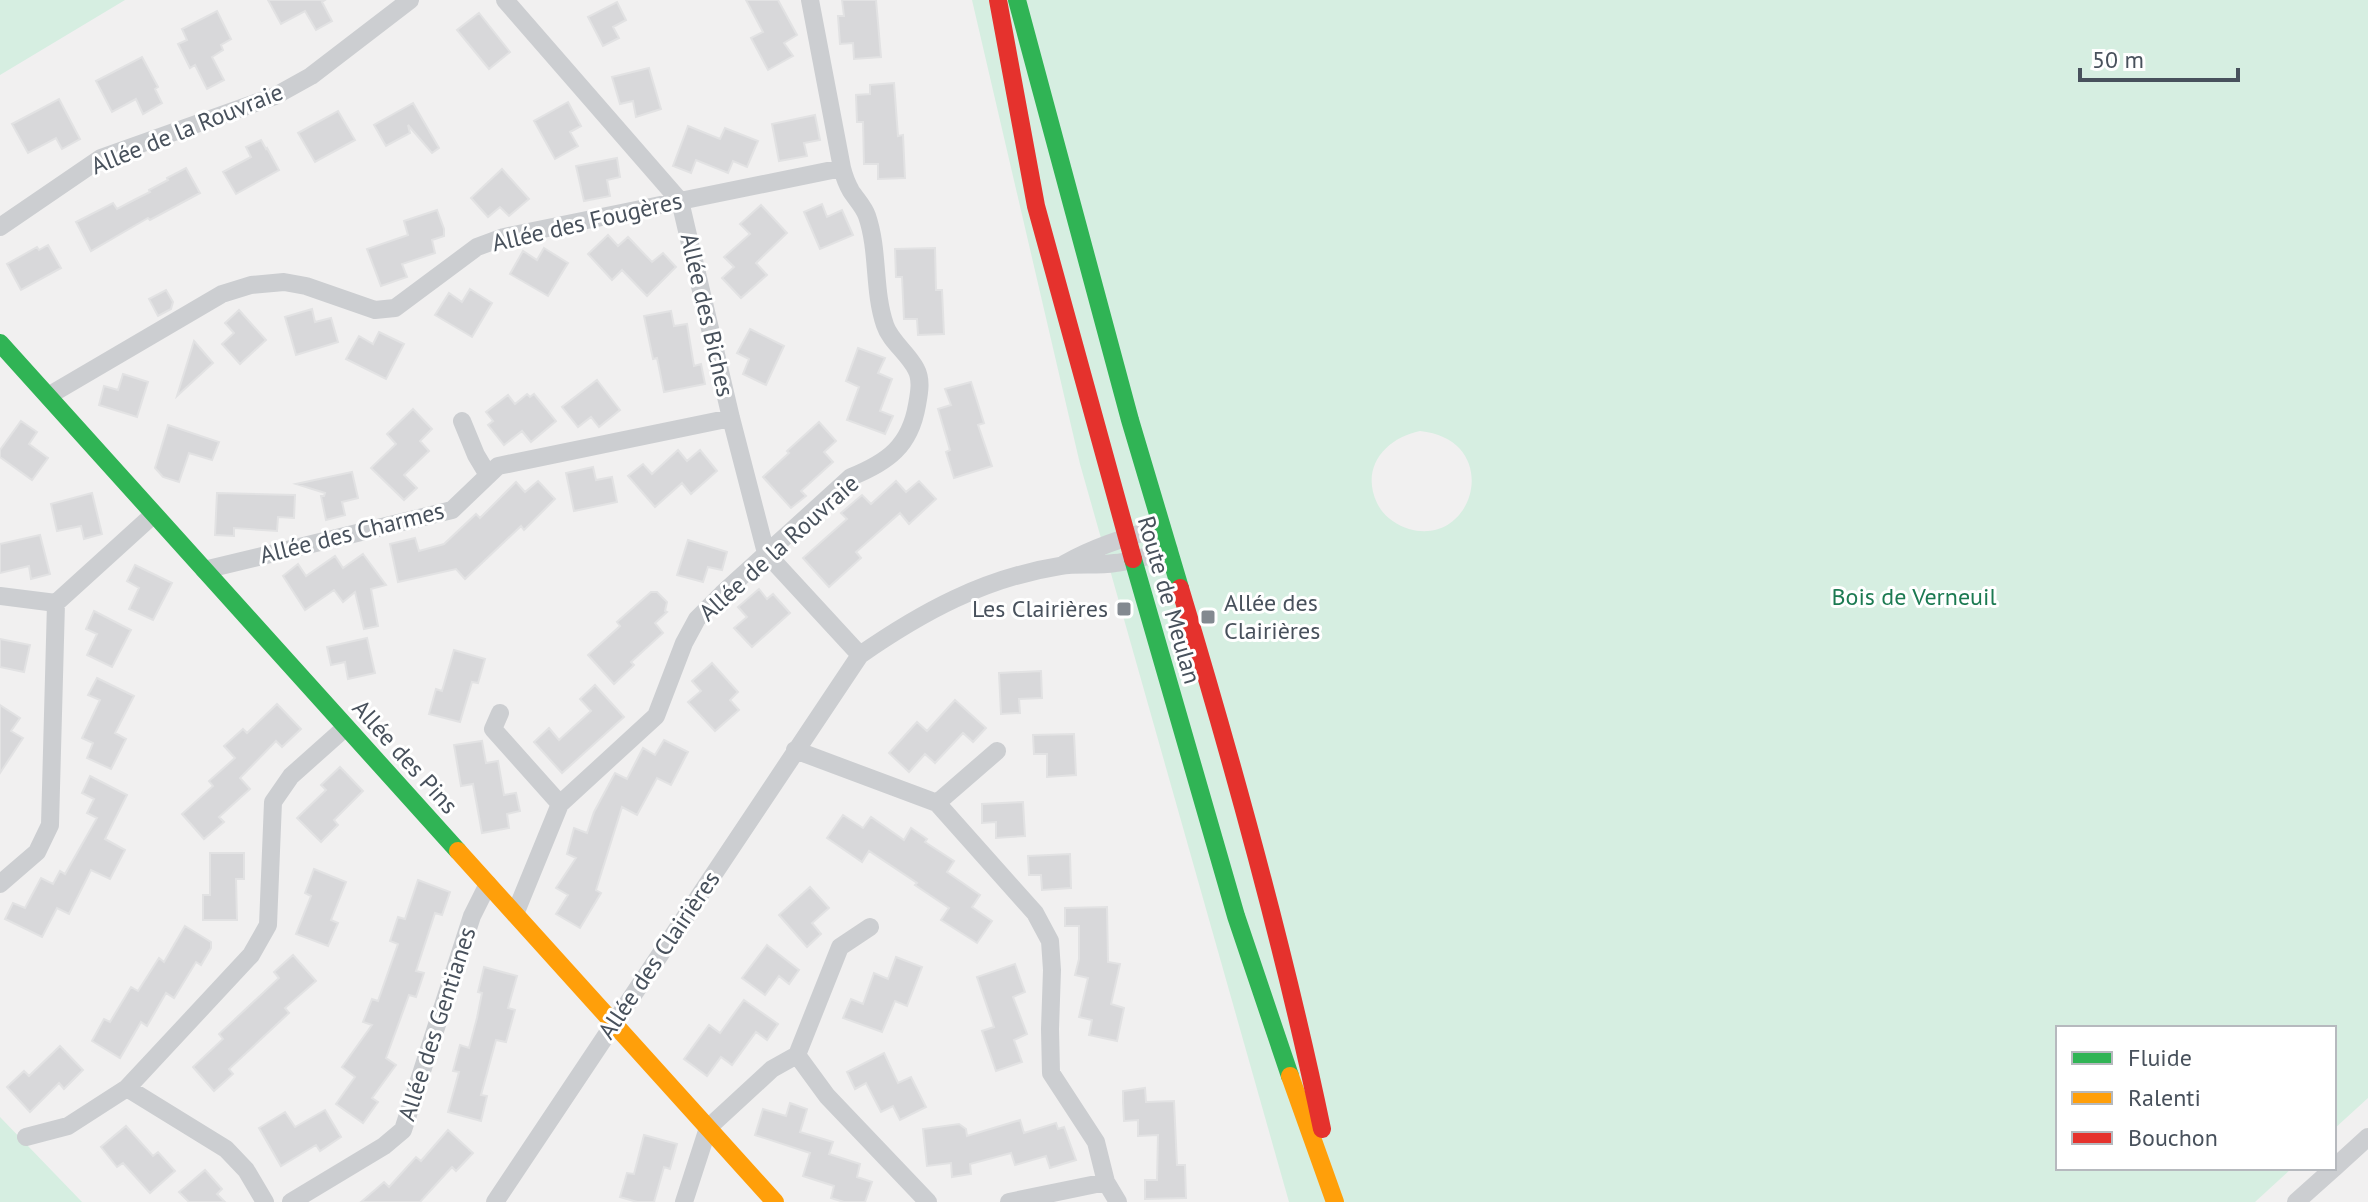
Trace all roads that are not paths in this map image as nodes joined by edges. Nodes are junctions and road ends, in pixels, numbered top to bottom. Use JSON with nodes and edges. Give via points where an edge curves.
{"nodes":[{"id":1,"x":410,"y":0,"type":"edge"},
{"id":2,"x":505,"y":0,"type":"edge"},
{"id":3,"x":810,"y":0,"type":"edge"},
{"id":4,"x":998,"y":0,"type":"edge"},
{"id":5,"x":1017,"y":0,"type":"edge"},
{"id":6,"x":842,"y":168,"type":"junction"},
{"id":7,"x":680,"y":201,"type":"junction"},
{"id":8,"x":0,"y":227,"type":"edge"},
{"id":9,"x":0,"y":343,"type":"edge"},
{"id":10,"x":48,"y":396,"type":"junction"},
{"id":11,"x":731,"y":418,"type":"junction"},
{"id":12,"x":462,"y":421,"type":"dead end"},
{"id":13,"x":488,"y":475,"type":"junction"},
{"id":14,"x":154,"y":514,"type":"junction"},
{"id":15,"x":1162,"y":528,"type":"junction"},
{"id":16,"x":1126,"y":536,"type":"junction"},
{"id":17,"x":1169,"y":550,"type":"junction"},
{"id":18,"x":766,"y":553,"type":"junction"},
{"id":19,"x":1133,"y":560,"type":"junction"},
{"id":20,"x":1061,"y":565,"type":"junction"},
{"id":21,"x":204,"y":570,"type":"junction"},
{"id":22,"x":0,"y":596,"type":"edge"},
{"id":23,"x":56,"y":603,"type":"junction"},
{"id":24,"x":860,"y":655,"type":"junction"},
{"id":25,"x":500,"y":713,"type":"dead end"},
{"id":26,"x":346,"y":727,"type":"junction"},
{"id":27,"x":795,"y":750,"type":"junction"},
{"id":28,"x":997,"y":751,"type":"dead end"},
{"id":29,"x":937,"y":803,"type":"junction"},
{"id":30,"x":560,"y":804,"type":"junction"},
{"id":31,"x":0,"y":884,"type":"edge"},
{"id":32,"x":488,"y":884,"type":"junction"},
{"id":33,"x":515,"y":914,"type":"junction"},
{"id":34,"x":870,"y":927,"type":"dead end"},
{"id":35,"x":614,"y":1024,"type":"junction"},
{"id":36,"x":797,"y":1055,"type":"junction"},
{"id":37,"x":127,"y":1088,"type":"junction"},
{"id":38,"x":708,"y":1128,"type":"junction"},
{"id":39,"x":26,"y":1137,"type":"dead end"},
{"id":40,"x":2368,"y":1137,"type":"edge"},
{"id":41,"x":2336,"y":1166,"type":"edge"},
{"id":42,"x":2332,"y":1170,"type":"edge"},
{"id":43,"x":1106,"y":1182,"type":"junction"},
{"id":44,"x":265,"y":1202,"type":"edge"},
{"id":45,"x":291,"y":1202,"type":"edge"},
{"id":46,"x":495,"y":1202,"type":"edge"},
{"id":47,"x":684,"y":1202,"type":"edge"},
{"id":48,"x":775,"y":1202,"type":"edge"},
{"id":49,"x":928,"y":1202,"type":"edge"},
{"id":50,"x":1009,"y":1202,"type":"edge"},
{"id":51,"x":1118,"y":1202,"type":"edge"},
{"id":52,"x":1336,"y":1202,"type":"edge"},
{"id":53,"x":2296,"y":1202,"type":"edge"}],
"edges":[{"from":1,"to":8,"type":"street","name":"Allée de la Rouvraie","via":[[311,76],[275,96],[101,158]]},
{"from":2,"to":7,"type":"street","name":"Allée des Biches"},
{"from":3,"to":6,"type":"street","name":"Allée de la Rouvraie"},
{"from":4,"to":16,"type":"main road","name":"Route de Meulan","via":[[1036,206]]},
{"from":5,"to":15,"type":"main road","name":"Route de Meulan"},
{"from":6,"to":7,"type":"street","name":"Allée des Fougères"},
{"from":6,"to":18,"type":"street","name":"Allée de la Rouvraie","via":[[867,213],[886,328],[919,373],[916,415],[907,438],[892,455],[851,477]]},
{"from":7,"to":10,"type":"street","name":"Allée des Fougères","via":[[477,247],[395,308],[375,310],[284,282],[251,285],[222,294]]},
{"from":7,"to":11,"type":"street","name":"Allée des Biches"},
{"from":9,"to":10,"type":"main road","name":"Allée des Pins"},
{"from":10,"to":14,"type":"main road","name":"Allée des Pins"},
{"from":11,"to":13,"type":"street","name":"Allée des Charmes","via":[[498,466]]},
{"from":11,"to":18,"type":"street","name":"Allée des Biches"},
{"from":12,"to":13,"type":"street"},
{"from":13,"to":21,"type":"street","name":"Allée des Charmes","via":[[452,510]]},
{"from":14,"to":21,"type":"main road","name":"Allée des Pins"},
{"from":14,"to":23,"type":"street"},
{"from":15,"to":16,"type":"street","name":"Allée des Clairières"},
{"from":15,"to":17,"type":"main road","name":"Route de Meulan"},
{"from":16,"to":19,"type":"main road","name":"Route de Meulan"},
{"from":16,"to":20,"type":"street","name":"Allée des Clairières"},
{"from":17,"to":19,"type":"street","name":"Allée des Clairières"},
{"from":17,"to":52,"type":"main road","name":"Route de Meulan","via":[[1275,925]]},
{"from":18,"to":24,"type":"street","name":"Allée des Biches"},
{"from":18,"to":30,"type":"street","name":"Allée de la Rouvraie","via":[[697,619],[656,716]]},
{"from":19,"to":20,"type":"street","name":"Allée des Clairières"},
{"from":19,"to":52,"type":"main road","name":"Route de Meulan","via":[[1236,916]]},
{"from":20,"to":24,"type":"street","name":"Allée des Clairières","via":[[947,600]]},
{"from":21,"to":26,"type":"main road","name":"Allée des Pins"},
{"from":22,"to":23,"type":"street"},
{"from":23,"to":31,"type":"street","via":[[50,825],[37,852]]},
{"from":24,"to":27,"type":"street","name":"Allée des Clairières"},
{"from":25,"to":30,"type":"street","via":[[493,729]]},
{"from":26,"to":32,"type":"main road","name":"Allée des Pins"},
{"from":26,"to":37,"type":"street","via":[[291,776],[273,802],[268,925],[251,955]]},
{"from":27,"to":29,"type":"street"},
{"from":27,"to":35,"type":"street","name":"Allée des Clairières"},
{"from":28,"to":29,"type":"street"},
{"from":29,"to":43,"type":"street","via":[[1035,913],[1050,941],[1051,1073],[1096,1142]]},
{"from":30,"to":33,"type":"street","name":"Allée de la Rouvraie"},
{"from":32,"to":33,"type":"main road","name":"Allée des Pins"},
{"from":32,"to":45,"type":"street","name":"Allée des Gentianes","via":[[467,930],[403,1130]]},
{"from":33,"to":35,"type":"main road","name":"Allée des Pins"},
{"from":34,"to":36,"type":"street","via":[[840,947]]},
{"from":35,"to":38,"type":"main road","name":"Allée des Pins"},
{"from":35,"to":46,"type":"street","name":"Allée des Clairières"},
{"from":36,"to":38,"type":"street","via":[[772,1069]]},
{"from":36,"to":49,"type":"street","via":[[827,1096]]},
{"from":37,"to":39,"type":"street","via":[[68,1126]]},
{"from":37,"to":44,"type":"street","via":[[226,1149]]},
{"from":38,"to":47,"type":"street"},
{"from":38,"to":48,"type":"main road","name":"Allée des Pins"},
{"from":40,"to":41,"type":"street"},
{"from":42,"to":53,"type":"street"},
{"from":43,"to":50,"type":"street"},
{"from":43,"to":51,"type":"street"}]}
